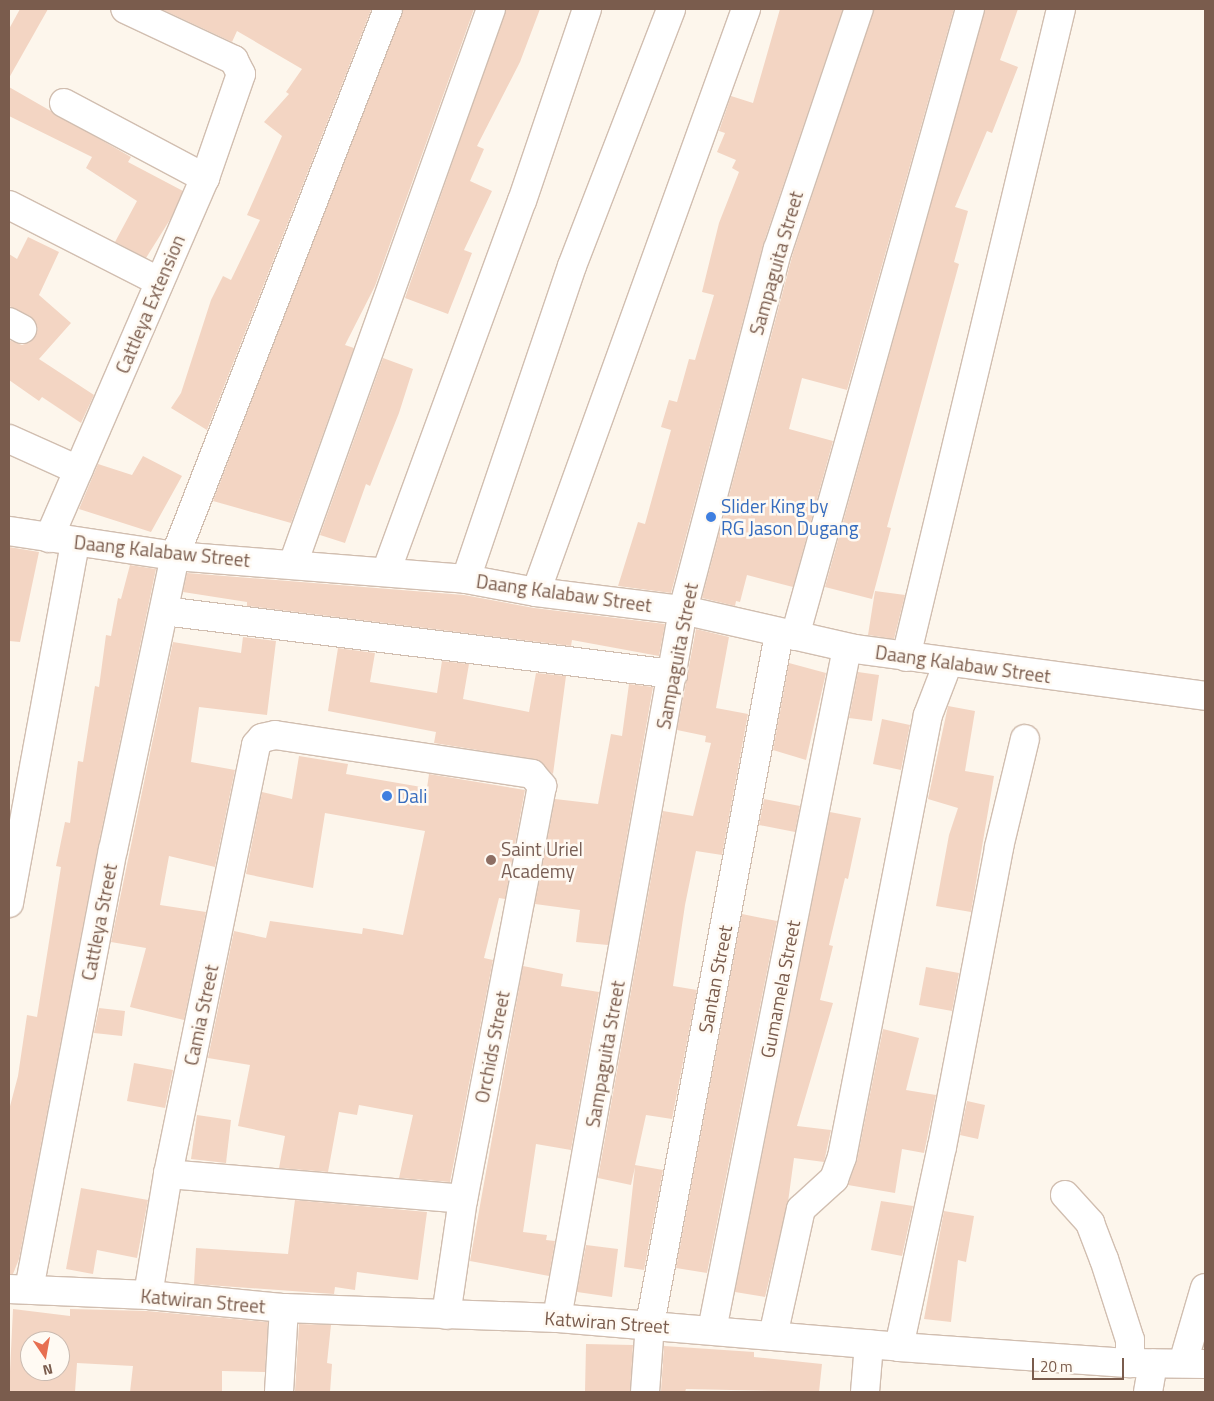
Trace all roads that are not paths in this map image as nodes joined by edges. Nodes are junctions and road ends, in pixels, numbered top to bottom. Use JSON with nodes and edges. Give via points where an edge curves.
{"nodes":[{"id":1,"x":124,"y":9,"type":"edge"},
{"id":2,"x":388,"y":9,"type":"edge"},
{"id":3,"x":491,"y":9,"type":"edge"},
{"id":4,"x":587,"y":9,"type":"edge"},
{"id":5,"x":671,"y":9,"type":"edge"},
{"id":6,"x":746,"y":9,"type":"edge"},
{"id":7,"x":859,"y":9,"type":"edge"},
{"id":8,"x":970,"y":9,"type":"edge"},
{"id":9,"x":1061,"y":9,"type":"edge"},
{"id":10,"x":64,"y":103,"type":"dead end"},
{"id":11,"x":205,"y":178,"type":"junction"},
{"id":12,"x":9,"y":205,"type":"edge"},
{"id":13,"x":160,"y":282,"type":"junction"},
{"id":14,"x":9,"y":439,"type":"edge"},
{"id":15,"x":78,"y":470,"type":"junction"},
{"id":16,"x":9,"y":531,"type":"edge"},
{"id":17,"x":62,"y":540,"type":"junction"},
{"id":18,"x":175,"y":556,"type":"junction"},
{"id":19,"x":293,"y":564,"type":"junction"},
{"id":20,"x":386,"y":572,"type":"junction"},
{"id":21,"x":466,"y":579,"type":"junction"},
{"id":22,"x":536,"y":592,"type":"junction"},
{"id":23,"x":683,"y":610,"type":"junction"},
{"id":24,"x":164,"y":612,"type":"junction"},
{"id":25,"x":787,"y":635,"type":"junction"},
{"id":26,"x":847,"y":648,"type":"junction"},
{"id":27,"x":906,"y":657,"type":"junction"},
{"id":28,"x":948,"y":663,"type":"junction"},
{"id":29,"x":673,"y":674,"type":"junction"},
{"id":30,"x":1205,"y":696,"type":"edge"},
{"id":31,"x":1025,"y":739,"type":"dead end"},
{"id":32,"x":540,"y":781,"type":"joint"},
{"id":33,"x":9,"y":903,"type":"edge"},
{"id":34,"x":168,"y":1174,"type":"junction"},
{"id":35,"x":1065,"y":1195,"type":"dead end"},
{"id":36,"x":463,"y":1199,"type":"junction"},
{"id":37,"x":1205,"y":1288,"type":"edge"},
{"id":38,"x":19,"y":1289,"type":"edge"},
{"id":39,"x":148,"y":1295,"type":"junction"},
{"id":40,"x":284,"y":1308,"type":"junction"},
{"id":41,"x":446,"y":1315,"type":"junction"},
{"id":42,"x":557,"y":1318,"type":"junction"},
{"id":43,"x":650,"y":1324,"type":"junction"},
{"id":44,"x":712,"y":1330,"type":"junction"},
{"id":45,"x":772,"y":1336,"type":"junction"},
{"id":46,"x":869,"y":1344,"type":"junction"},
{"id":47,"x":899,"y":1347,"type":"junction"},
{"id":48,"x":1141,"y":1363,"type":"junction"},
{"id":49,"x":1194,"y":1363,"type":"edge"},
{"id":50,"x":279,"y":1392,"type":"edge"},
{"id":51,"x":645,"y":1392,"type":"edge"},
{"id":52,"x":865,"y":1392,"type":"edge"},
{"id":53,"x":1148,"y":1392,"type":"edge"}],
"edges":[{"from":1,"to":11,"type":"street","name":"Cattleya Extension","via":[[234,60],[240,67],[240,81]]},
{"from":2,"to":18,"type":"street","name":"Cattleya Street"},
{"from":3,"to":19,"type":"street"},
{"from":4,"to":20,"type":"street","via":[[522,201]]},
{"from":5,"to":21,"type":"street","via":[[572,266]]},
{"from":6,"to":22,"type":"street"},
{"from":7,"to":23,"type":"street","name":"Sampaguita Street","via":[[778,250]]},
{"from":8,"to":25,"type":"street","name":"Santan Street"},
{"from":9,"to":27,"type":"street"},
{"from":10,"to":11,"type":"street"},
{"from":11,"to":13,"type":"street","name":"Cattleya Extension"},
{"from":12,"to":13,"type":"street"},
{"from":13,"to":15,"type":"street","name":"Cattleya Extension"},
{"from":14,"to":15,"type":"street"},
{"from":15,"to":17,"type":"street","name":"Cattleya Extension"},
{"from":16,"to":17,"type":"street","name":"Daang Kalabaw Street"},
{"from":17,"to":18,"type":"street","name":"Daang Kalabaw Street"},
{"from":17,"to":33,"type":"street","name":"Cattleya Extension"},
{"from":18,"to":19,"type":"street","name":"Daang Kalabaw Street"},
{"from":18,"to":24,"type":"street","name":"Cattleya Street"},
{"from":19,"to":20,"type":"street","name":"Daang Kalabaw Street"},
{"from":20,"to":21,"type":"street","name":"Daang Kalabaw Street"},
{"from":21,"to":22,"type":"street","name":"Daang Kalabaw Street"},
{"from":22,"to":23,"type":"street","name":"Daang Kalabaw Street"},
{"from":23,"to":25,"type":"street","name":"Daang Kalabaw Street"},
{"from":23,"to":29,"type":"street","name":"Sampaguita Street"},
{"from":24,"to":29,"type":"street"},
{"from":24,"to":38,"type":"street","name":"Cattleya Street"},
{"from":25,"to":26,"type":"street","name":"Daang Kalabaw Street"},
{"from":25,"to":43,"type":"street","name":"Santan Street"},
{"from":26,"to":27,"type":"street","name":"Daang Kalabaw Street"},
{"from":26,"to":44,"type":"street","name":"Gumamela Street"},
{"from":27,"to":28,"type":"street","name":"Daang Kalabaw Street"},
{"from":28,"to":30,"type":"street","name":"Daang Kalabaw Street"},
{"from":28,"to":45,"type":"street","via":[[928,715],[842,1157],[834,1179],[801,1209]]},
{"from":29,"to":42,"type":"street","name":"Sampaguita Street"},
{"from":31,"to":47,"type":"street","via":[[999,847],[942,1147]]},
{"from":32,"to":34,"type":"street","name":"Camia Street","via":[[532,774],[286,736],[262,738],[256,745]]},
{"from":32,"to":36,"type":"street","name":"Orchids Street","via":[[542,792]]},
{"from":34,"to":36,"type":"street"},
{"from":34,"to":39,"type":"street","name":"Camia Street"},
{"from":35,"to":48,"type":"street","via":[[1090,1223]]},
{"from":36,"to":41,"type":"street","name":"Orchids Street"},
{"from":37,"to":49,"type":"street"},
{"from":38,"to":39,"type":"street","name":"Katwiran Street"},
{"from":39,"to":40,"type":"street","name":"Katwiran Street"},
{"from":40,"to":41,"type":"street","name":"Katwiran Street"},
{"from":40,"to":50,"type":"street"},
{"from":41,"to":42,"type":"street","name":"Katwiran Street"},
{"from":42,"to":43,"type":"street","name":"Katwiran Street"},
{"from":43,"to":44,"type":"street","name":"Katwiran Street"},
{"from":43,"to":51,"type":"street","name":"Santan Street"},
{"from":44,"to":45,"type":"street","name":"Katwiran Street"},
{"from":45,"to":46,"type":"street","name":"Katwiran Street"},
{"from":46,"to":47,"type":"street","name":"Katwiran Street"},
{"from":46,"to":52,"type":"street"},
{"from":47,"to":48,"type":"street","name":"Katwiran Street"},
{"from":48,"to":49,"type":"street","name":"Katwiran Street"},
{"from":48,"to":53,"type":"street"}]}
